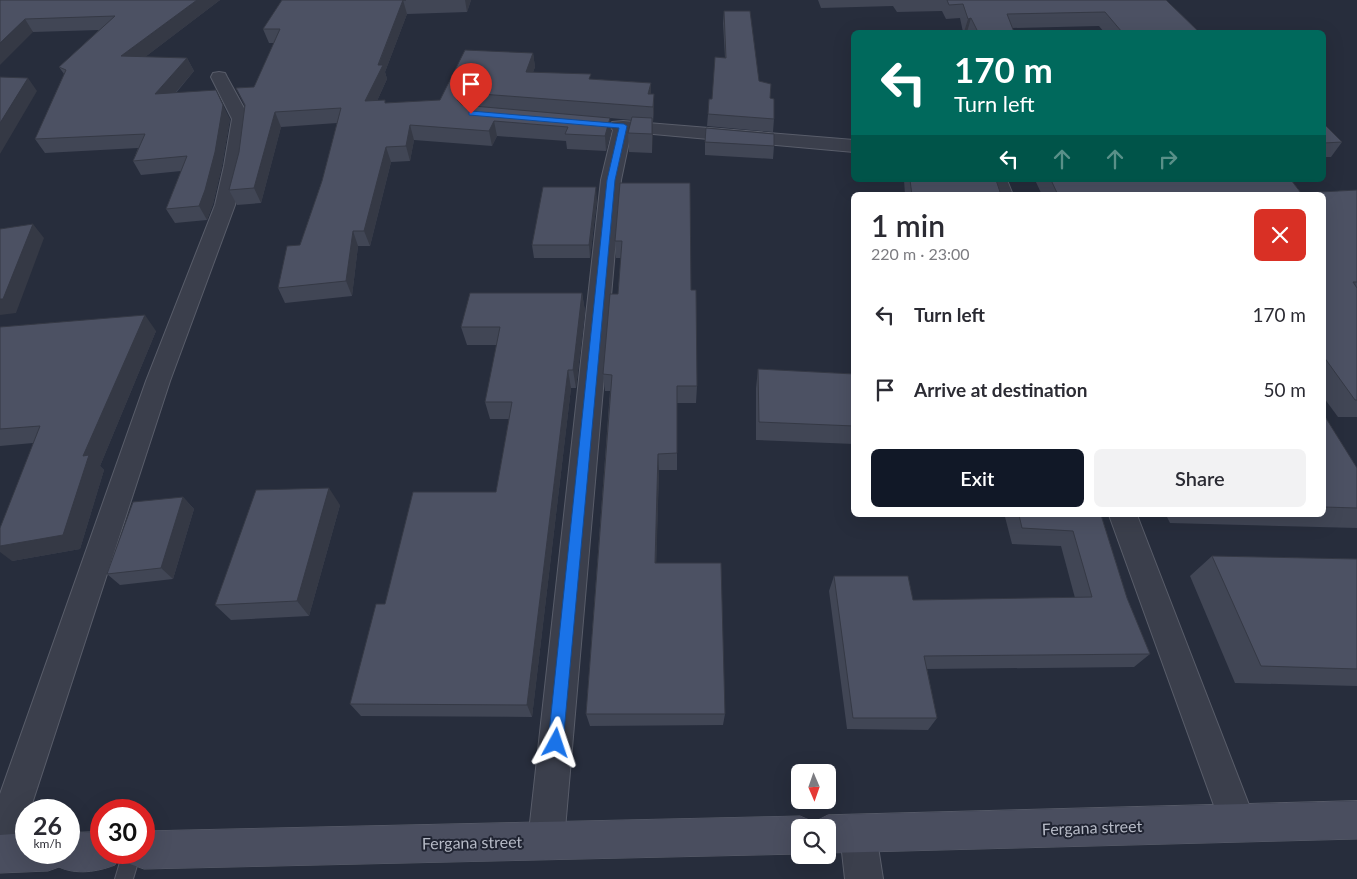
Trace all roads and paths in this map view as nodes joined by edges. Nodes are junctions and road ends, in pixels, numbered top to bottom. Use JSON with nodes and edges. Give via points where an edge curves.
{"nodes":[{"id":1,"x":219,"y":77,"type":"dead end"},
{"id":2,"x":851,"y":146,"type":"edge"},
{"id":3,"x":1124,"y":517,"type":"edge"},
{"id":4,"x":1357,"y":820,"type":"edge"},
{"id":5,"x":1238,"y":823,"type":"junction"},
{"id":6,"x":843,"y":834,"type":"edge"},
{"id":7,"x":791,"y":835,"type":"edge"},
{"id":8,"x":546,"y":840,"type":"junction"},
{"id":9,"x":0,"y":846,"type":"edge"},
{"id":10,"x":155,"y":850,"type":"edge"},
{"id":11,"x":15,"y":853,"type":"edge"},
{"id":12,"x":0,"y":854,"type":"edge"},
{"id":13,"x":128,"y":864,"type":"edge"},
{"id":14,"x":124,"y":879,"type":"edge"},
{"id":15,"x":864,"y":879,"type":"edge"}],
"edges":[{"from":1,"to":9,"type":"street","via":[[242,119],[225,205],[158,381]]},
{"from":2,"to":8,"type":"street","via":[[614,126]]},
{"from":3,"to":5,"type":"street"},
{"from":4,"to":5,"type":"street","name":"Fergana street"},
{"from":5,"to":6,"type":"street","name":"Fergana street"},
{"from":6,"to":15,"type":"street"},
{"from":7,"to":8,"type":"street","name":"Fergana street"},
{"from":8,"to":10,"type":"street","name":"Fergana street"},
{"from":11,"to":12,"type":"street"},
{"from":13,"to":14,"type":"lane"}]}
